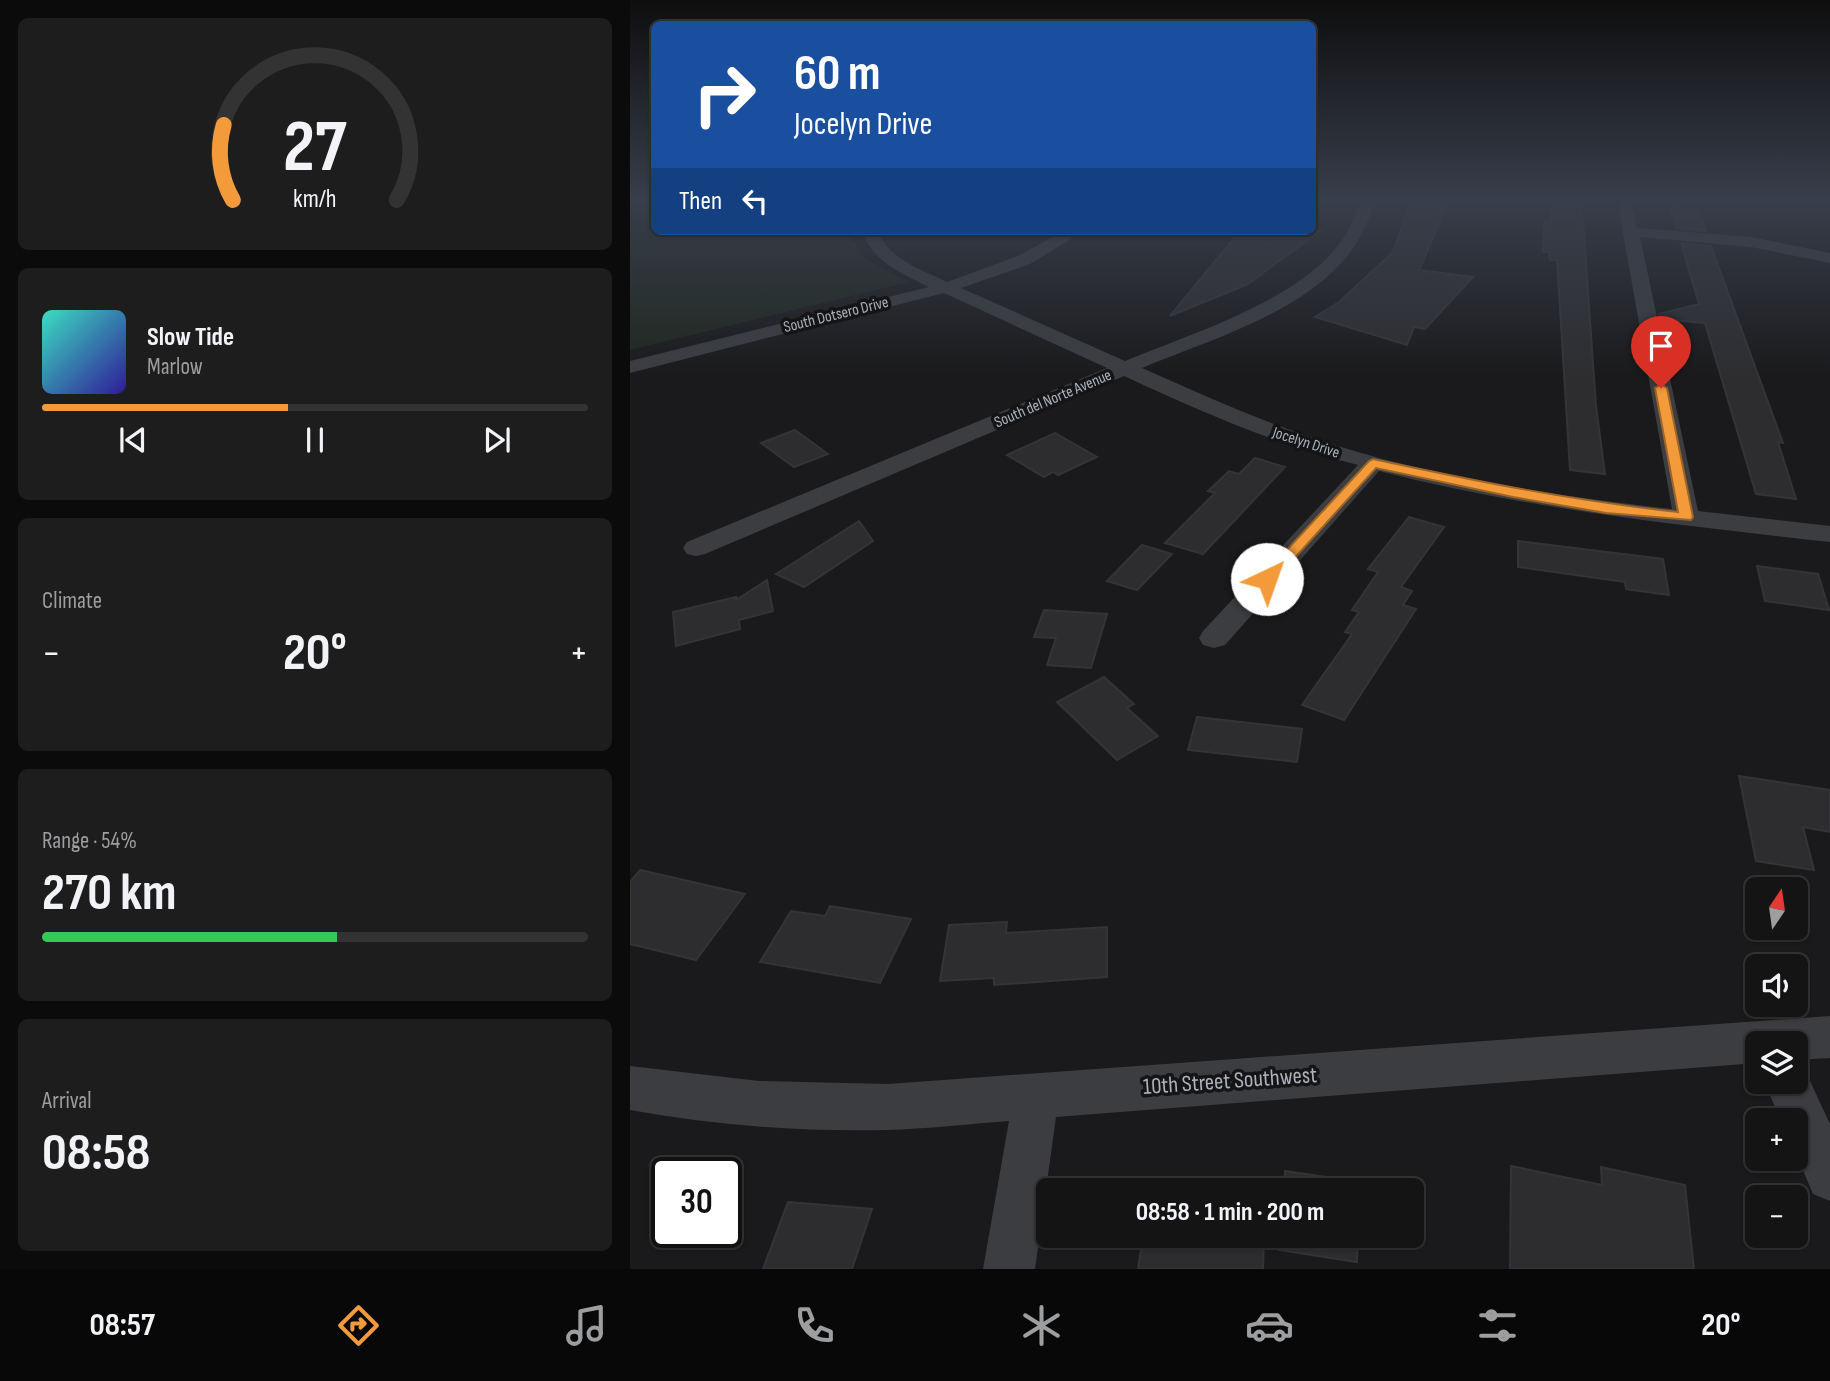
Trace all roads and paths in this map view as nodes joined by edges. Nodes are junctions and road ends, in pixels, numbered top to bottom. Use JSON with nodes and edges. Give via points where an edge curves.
{"nodes":[{"id":1,"x":891,"y":258,"type":"edge"},
{"id":2,"x":1027,"y":258,"type":"edge"},
{"id":3,"x":1336,"y":258,"type":"edge"},
{"id":4,"x":1636,"y":258,"type":"edge"},
{"id":5,"x":948,"y":286,"type":"junction"},
{"id":6,"x":630,"y":367,"type":"edge"},
{"id":7,"x":1124,"y":369,"type":"junction"},
{"id":8,"x":1373,"y":463,"type":"junction"},
{"id":9,"x":1686,"y":517,"type":"junction"},
{"id":10,"x":1830,"y":534,"type":"edge"},
{"id":11,"x":696,"y":548,"type":"dead end"},
{"id":12,"x":1214,"y":638,"type":"dead end"},
{"id":13,"x":1830,"y":1037,"type":"edge"},
{"id":14,"x":1808,"y":1038,"type":"edge"},
{"id":15,"x":1745,"y":1043,"type":"edge"},
{"id":16,"x":630,"y":1088,"type":"edge"},
{"id":17,"x":1792,"y":1094,"type":"edge"},
{"id":18,"x":1035,"y":1097,"type":"junction"},
{"id":19,"x":1830,"y":1177,"type":"edge"},
{"id":20,"x":1009,"y":1269,"type":"edge"}],
"edges":[{"from":1,"to":5,"type":"street","name":"Jocelyn Drive","via":[[902,268]]},
{"from":2,"to":5,"type":"street","name":"South Dotsero Drive"},
{"from":3,"to":7,"type":"street","name":"South del Norte Avenue","via":[[1304,286],[1256,313]]},
{"from":4,"to":9,"type":"street"},
{"from":5,"to":6,"type":"street","name":"South Dotsero Drive"},
{"from":5,"to":7,"type":"street","name":"Jocelyn Drive"},
{"from":7,"to":8,"type":"street","name":"Jocelyn Drive","via":[[1274,433]]},
{"from":7,"to":11,"type":"street","name":"South del Norte Avenue"},
{"from":8,"to":9,"type":"street","name":"Jocelyn Drive","via":[[1513,493]]},
{"from":8,"to":12,"type":"street"},
{"from":9,"to":10,"type":"street","name":"Jocelyn Drive"},
{"from":13,"to":14,"type":"street","name":"10th Street Southwest"},
{"from":15,"to":18,"type":"street","name":"10th Street Southwest"},
{"from":16,"to":18,"type":"street","name":"10th Street Southwest","via":[[691,1100],[814,1108]]},
{"from":17,"to":19,"type":"street"},
{"from":18,"to":20,"type":"street"}]}
